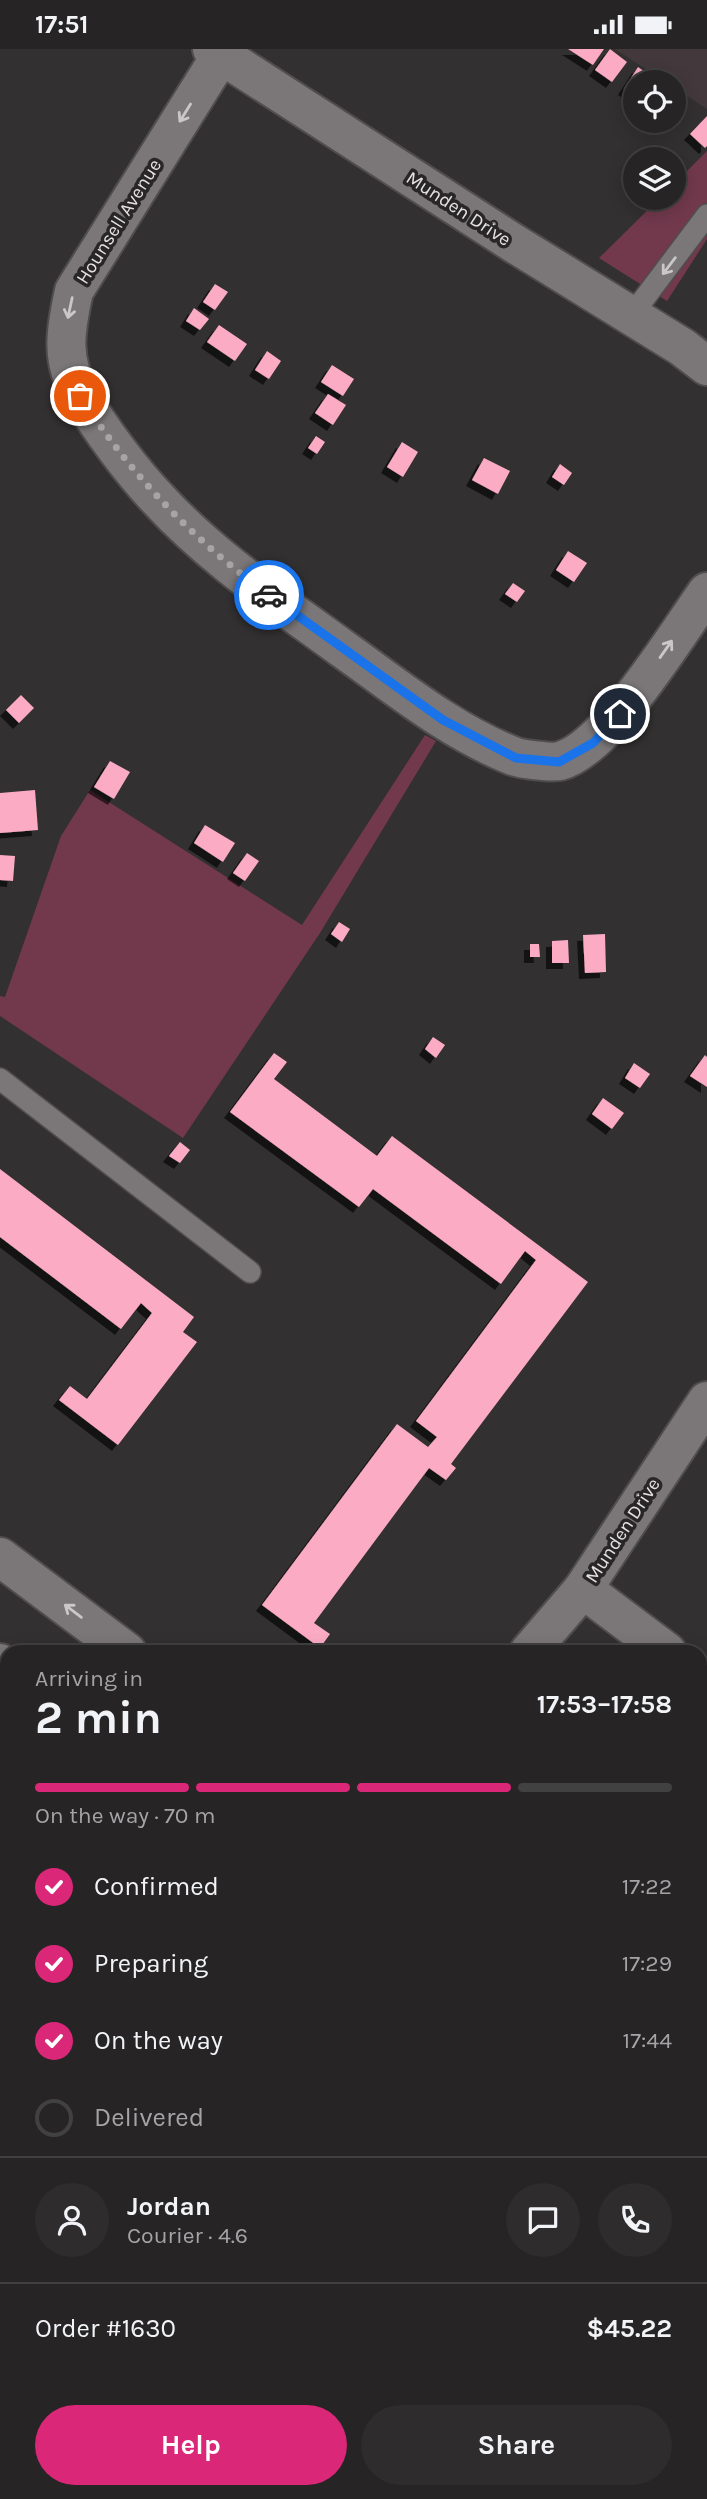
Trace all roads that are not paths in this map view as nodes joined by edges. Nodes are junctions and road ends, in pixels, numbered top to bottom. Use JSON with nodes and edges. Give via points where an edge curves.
{"nodes":[{"id":1,"x":216,"y":52,"type":"edge"},
{"id":2,"x":707,"y":215,"type":"edge"},
{"id":3,"x":631,"y":316,"type":"junction"},
{"id":4,"x":707,"y":366,"type":"edge"},
{"id":5,"x":707,"y":592,"type":"edge"},
{"id":6,"x":0,"y":1079,"type":"edge"},
{"id":7,"x":250,"y":1272,"type":"dead end"},
{"id":8,"x":707,"y":1401,"type":"edge"},
{"id":9,"x":0,"y":1557,"type":"edge"},
{"id":10,"x":583,"y":1589,"type":"junction"},
{"id":11,"x":118,"y":1645,"type":"edge"},
{"id":12,"x":536,"y":1645,"type":"edge"},
{"id":13,"x":658,"y":1645,"type":"edge"}],
"edges":[{"from":1,"to":3,"type":"street","name":"Munden Drive"},
{"from":1,"to":5,"type":"street","name":"Hounsell Avenue","one_way":true,"via":[[74,291],[65,333],[67,363],[80,396],[158,499],[236,571],[443,720],[516,758],[559,762],[593,743],[620,714]]},
{"from":2,"to":3,"type":"lane","one_way":true},
{"from":3,"to":4,"type":"street","name":"Munden Drive"},
{"from":6,"to":7,"type":"lane"},
{"from":8,"to":10,"type":"street","name":"Munden Drive"},
{"from":11,"to":9,"type":"street","one_way":true},
{"from":10,"to":12,"type":"street","name":"Munden Drive"},
{"from":10,"to":13,"type":"street"}]}
